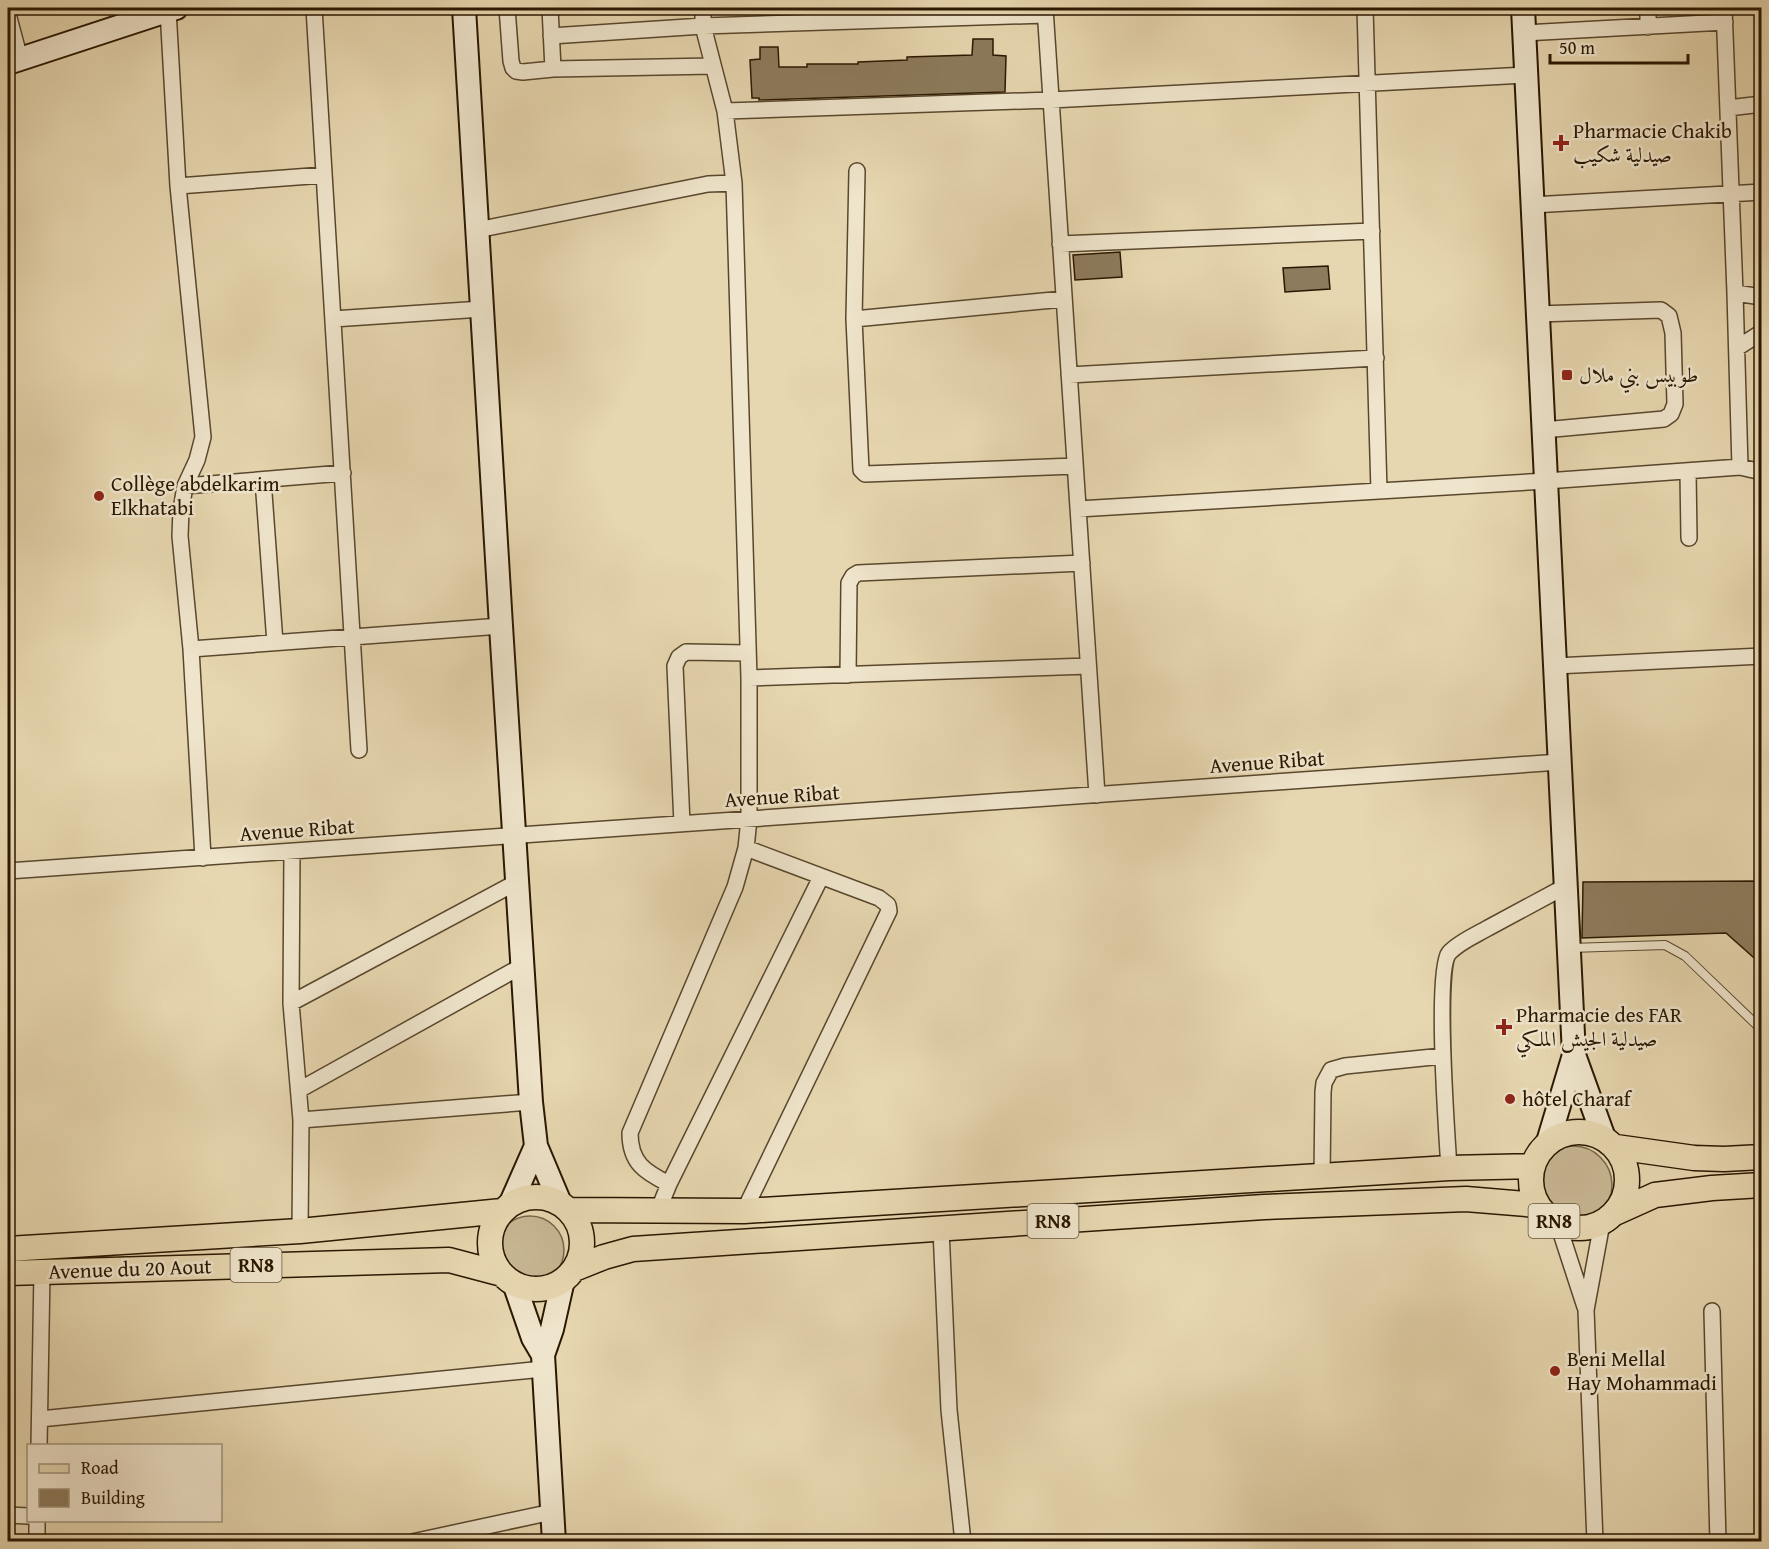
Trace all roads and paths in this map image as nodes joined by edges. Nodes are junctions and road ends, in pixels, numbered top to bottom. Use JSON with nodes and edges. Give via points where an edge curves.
{"nodes":[{"id":1,"x":315,"y":8,"type":"edge"},
{"id":2,"x":464,"y":8,"type":"edge"},
{"id":3,"x":507,"y":8,"type":"edge"},
{"id":4,"x":550,"y":8,"type":"edge"},
{"id":5,"x":703,"y":8,"type":"edge"},
{"id":6,"x":1365,"y":8,"type":"edge"},
{"id":7,"x":1522,"y":8,"type":"edge"},
{"id":8,"x":1648,"y":8,"type":"edge"},
{"id":9,"x":172,"y":9,"type":"edge"},
{"id":10,"x":1045,"y":11,"type":"edge"},
{"id":11,"x":8,"y":14,"type":"edge"},
{"id":12,"x":866,"y":14,"type":"edge"},
{"id":13,"x":1725,"y":15,"type":"edge"},
{"id":14,"x":703,"y":26,"type":"junction"},
{"id":15,"x":1648,"y":27,"type":"junction"},
{"id":16,"x":1524,"y":33,"type":"junction"},
{"id":17,"x":550,"y":36,"type":"junction"},
{"id":18,"x":14,"y":61,"type":"edge"},
{"id":19,"x":713,"y":66,"type":"junction"},
{"id":20,"x":553,"y":69,"type":"junction"},
{"id":21,"x":1526,"y":75,"type":"junction"},
{"id":22,"x":1368,"y":84,"type":"junction"},
{"id":23,"x":1051,"y":100,"type":"junction"},
{"id":24,"x":1761,"y":104,"type":"edge"},
{"id":25,"x":1728,"y":108,"type":"junction"},
{"id":26,"x":725,"y":111,"type":"junction"},
{"id":27,"x":857,"y":171,"type":"dead end"},
{"id":28,"x":324,"y":176,"type":"junction"},
{"id":29,"x":734,"y":183,"type":"junction"},
{"id":30,"x":178,"y":186,"type":"junction"},
{"id":31,"x":1731,"y":192,"type":"junction"},
{"id":32,"x":1761,"y":192,"type":"edge"},
{"id":33,"x":1532,"y":205,"type":"junction"},
{"id":34,"x":477,"y":230,"type":"junction"},
{"id":35,"x":1372,"y":231,"type":"junction"},
{"id":36,"x":1060,"y":244,"type":"junction"},
{"id":37,"x":1735,"y":293,"type":"junction"},
{"id":38,"x":1761,"y":297,"type":"edge"},
{"id":39,"x":1064,"y":299,"type":"junction"},
{"id":40,"x":482,"y":309,"type":"junction"},
{"id":41,"x":1537,"y":315,"type":"junction"},
{"id":42,"x":333,"y":319,"type":"junction"},
{"id":43,"x":854,"y":319,"type":"junction"},
{"id":44,"x":1761,"y":332,"type":"edge"},
{"id":45,"x":1737,"y":348,"type":"junction"},
{"id":46,"x":1376,"y":358,"type":"junction"},
{"id":47,"x":1069,"y":375,"type":"junction"},
{"id":48,"x":1543,"y":430,"type":"junction"},
{"id":49,"x":1075,"y":466,"type":"junction"},
{"id":50,"x":1740,"y":467,"type":"junction"},
{"id":51,"x":1688,"y":472,"type":"junction"},
{"id":52,"x":1761,"y":472,"type":"edge"},
{"id":53,"x":343,"y":473,"type":"junction"},
{"id":54,"x":263,"y":480,"type":"junction"},
{"id":55,"x":1546,"y":481,"type":"junction"},
{"id":56,"x":184,"y":486,"type":"junction"},
{"id":57,"x":1379,"y":491,"type":"junction"},
{"id":58,"x":1078,"y":509,"type":"junction"},
{"id":59,"x":1689,"y":538,"type":"dead end"},
{"id":60,"x":1082,"y":563,"type":"junction"},
{"id":61,"x":501,"y":626,"type":"junction"},
{"id":62,"x":352,"y":637,"type":"junction"},
{"id":63,"x":275,"y":643,"type":"junction"},
{"id":64,"x":191,"y":649,"type":"junction"},
{"id":65,"x":747,"y":652,"type":"junction"},
{"id":66,"x":1761,"y":656,"type":"edge"},
{"id":67,"x":1088,"y":666,"type":"junction"},
{"id":68,"x":1555,"y":666,"type":"junction"},
{"id":69,"x":848,"y":675,"type":"junction"},
{"id":70,"x":749,"y":678,"type":"junction"},
{"id":71,"x":359,"y":750,"type":"dead end"},
{"id":72,"x":1560,"y":762,"type":"junction"},
{"id":73,"x":1097,"y":795,"type":"junction"},
{"id":74,"x":749,"y":819,"type":"junction"},
{"id":75,"x":682,"y":824,"type":"junction"},
{"id":76,"x":514,"y":836,"type":"junction"},
{"id":77,"x":746,"y":848,"type":"junction"},
{"id":78,"x":292,"y":852,"type":"junction"},
{"id":79,"x":202,"y":858,"type":"junction"},
{"id":80,"x":8,"y":872,"type":"edge"},
{"id":81,"x":821,"y":877,"type":"junction"},
{"id":82,"x":517,"y":882,"type":"junction"},
{"id":83,"x":1566,"y":886,"type":"junction"},
{"id":84,"x":1568,"y":948,"type":"junction"},
{"id":85,"x":522,"y":966,"type":"junction"},
{"id":86,"x":291,"y":1003,"type":"junction"},
{"id":87,"x":1761,"y":1030,"type":"edge"},
{"id":88,"x":1574,"y":1054,"type":"junction"},
{"id":89,"x":1443,"y":1056,"type":"junction"},
{"id":90,"x":299,"y":1090,"type":"junction"},
{"id":91,"x":531,"y":1102,"type":"junction"},
{"id":92,"x":302,"y":1120,"type":"junction"},
{"id":93,"x":1548,"y":1142,"type":"junction"},
{"id":94,"x":1610,"y":1143,"type":"junction"},
{"id":95,"x":536,"y":1146,"type":"junction"},
{"id":96,"x":1761,"y":1157,"type":"edge"},
{"id":97,"x":1532,"y":1166,"type":"junction"},
{"id":98,"x":1449,"y":1168,"type":"junction"},
{"id":99,"x":1322,"y":1177,"type":"junction"},
{"id":100,"x":669,"y":1184,"type":"junction"},
{"id":101,"x":1761,"y":1185,"type":"edge"},
{"id":102,"x":1537,"y":1205,"type":"junction"},
{"id":103,"x":565,"y":1207,"type":"junction"},
{"id":104,"x":506,"y":1208,"type":"junction"},
{"id":105,"x":744,"y":1210,"type":"junction"},
{"id":106,"x":658,"y":1211,"type":"junction"},
{"id":107,"x":1608,"y":1218,"type":"junction"},
{"id":108,"x":1558,"y":1224,"type":"junction"},
{"id":109,"x":941,"y":1229,"type":"junction"},
{"id":110,"x":300,"y":1231,"type":"junction"},
{"id":111,"x":8,"y":1249,"type":"edge"},
{"id":112,"x":42,"y":1271,"type":"junction"},
{"id":113,"x":8,"y":1273,"type":"edge"},
{"id":114,"x":568,"y":1275,"type":"junction"},
{"id":115,"x":508,"y":1279,"type":"junction"},
{"id":116,"x":1586,"y":1310,"type":"junction"},
{"id":117,"x":1712,"y":1311,"type":"dead end"},
{"id":118,"x":543,"y":1362,"type":"junction"},
{"id":119,"x":40,"y":1419,"type":"junction"},
{"id":120,"x":39,"y":1444,"type":"edge"},
{"id":121,"x":552,"y":1512,"type":"junction"},
{"id":122,"x":8,"y":1515,"type":"edge"},
{"id":123,"x":27,"y":1516,"type":"edge"},
{"id":124,"x":38,"y":1522,"type":"edge"},
{"id":125,"x":38,"y":1542,"type":"edge"},
{"id":126,"x":412,"y":1542,"type":"edge"},
{"id":127,"x":554,"y":1542,"type":"edge"},
{"id":128,"x":963,"y":1542,"type":"edge"},
{"id":129,"x":1595,"y":1542,"type":"edge"},
{"id":130,"x":1718,"y":1542,"type":"edge"}],
"edges":[{"from":1,"to":28,"type":"street"},
{"from":2,"to":34,"type":"street"},
{"from":3,"to":20,"type":"street","via":[[513,68],[523,72]]},
{"from":4,"to":17,"type":"street"},
{"from":5,"to":14,"type":"street"},
{"from":6,"to":22,"type":"street"},
{"from":7,"to":16,"type":"street"},
{"from":8,"to":15,"type":"street"},
{"from":9,"to":18,"type":"street"},
{"from":9,"to":30,"type":"street"},
{"from":10,"to":12,"type":"street"},
{"from":10,"to":23,"type":"street"},
{"from":11,"to":18,"type":"street"},
{"from":12,"to":14,"type":"street"},
{"from":13,"to":15,"type":"street"},
{"from":13,"to":25,"type":"street"},
{"from":14,"to":17,"type":"street"},
{"from":14,"to":19,"type":"street"},
{"from":15,"to":16,"type":"street"},
{"from":16,"to":21,"type":"street"},
{"from":17,"to":20,"type":"street"},
{"from":19,"to":20,"type":"street"},
{"from":19,"to":26,"type":"street"},
{"from":21,"to":22,"type":"street"},
{"from":21,"to":33,"type":"street"},
{"from":22,"to":23,"type":"street"},
{"from":22,"to":35,"type":"street"},
{"from":23,"to":26,"type":"street"},
{"from":23,"to":36,"type":"street"},
{"from":24,"to":25,"type":"street"},
{"from":25,"to":31,"type":"street"},
{"from":26,"to":29,"type":"street"},
{"from":27,"to":43,"type":"street"},
{"from":28,"to":30,"type":"street"},
{"from":28,"to":42,"type":"street"},
{"from":29,"to":34,"type":"street","via":[[708,184]]},
{"from":29,"to":65,"type":"street"},
{"from":30,"to":56,"type":"street","via":[[203,437]]},
{"from":31,"to":32,"type":"street"},
{"from":31,"to":33,"type":"street"},
{"from":31,"to":37,"type":"street"},
{"from":33,"to":41,"type":"street"},
{"from":34,"to":40,"type":"street"},
{"from":35,"to":36,"type":"street"},
{"from":35,"to":46,"type":"street"},
{"from":36,"to":39,"type":"street"},
{"from":37,"to":38,"type":"street"},
{"from":37,"to":45,"type":"street"},
{"from":39,"to":43,"type":"street"},
{"from":39,"to":47,"type":"street"},
{"from":40,"to":42,"type":"street"},
{"from":40,"to":61,"type":"street"},
{"from":41,"to":48,"type":"street"},
{"from":41,"to":48,"type":"street","via":[[1661,310],[1669,316],[1673,333],[1675,404],[1671,414],[1664,419]]},
{"from":42,"to":53,"type":"street"},
{"from":43,"to":49,"type":"street","via":[[861,470],[865,474]]},
{"from":44,"to":45,"type":"street"},
{"from":45,"to":50,"type":"street"},
{"from":46,"to":47,"type":"street"},
{"from":46,"to":57,"type":"street"},
{"from":47,"to":49,"type":"street"},
{"from":48,"to":55,"type":"street"},
{"from":49,"to":58,"type":"street"},
{"from":50,"to":51,"type":"street"},
{"from":50,"to":52,"type":"street"},
{"from":51,"to":55,"type":"street"},
{"from":51,"to":59,"type":"street"},
{"from":53,"to":54,"type":"street"},
{"from":53,"to":62,"type":"street"},
{"from":54,"to":56,"type":"street"},
{"from":54,"to":63,"type":"street"},
{"from":55,"to":57,"type":"street"},
{"from":55,"to":68,"type":"street"},
{"from":56,"to":64,"type":"street","via":[[180,536]]},
{"from":57,"to":58,"type":"street"},
{"from":58,"to":60,"type":"street"},
{"from":60,"to":67,"type":"street"},
{"from":60,"to":69,"type":"street","via":[[858,573],[849,583]]},
{"from":61,"to":62,"type":"street"},
{"from":61,"to":76,"type":"street"},
{"from":62,"to":63,"type":"street"},
{"from":62,"to":71,"type":"street"},
{"from":63,"to":64,"type":"street"},
{"from":64,"to":79,"type":"street"},
{"from":65,"to":70,"type":"street"},
{"from":65,"to":75,"type":"street","via":[[686,652],[675,666]]},
{"from":66,"to":68,"type":"street"},
{"from":67,"to":69,"type":"street"},
{"from":67,"to":73,"type":"street"},
{"from":68,"to":72,"type":"street"},
{"from":69,"to":70,"type":"street"},
{"from":70,"to":74,"type":"street"},
{"from":72,"to":73,"type":"street","name":"Avenue Ribat"},
{"from":72,"to":83,"type":"street"},
{"from":73,"to":74,"type":"street","name":"Avenue Ribat"},
{"from":74,"to":75,"type":"street","name":"Avenue Ribat"},
{"from":74,"to":77,"type":"street"},
{"from":75,"to":76,"type":"street","name":"Avenue Ribat"},
{"from":76,"to":78,"type":"street","name":"Avenue Ribat"},
{"from":76,"to":82,"type":"street"},
{"from":77,"to":81,"type":"street"},
{"from":77,"to":100,"type":"street","via":[[735,886],[630,1133],[637,1163]]},
{"from":78,"to":79,"type":"street","name":"Avenue Ribat"},
{"from":78,"to":86,"type":"street"},
{"from":79,"to":80,"type":"street","name":"Avenue Ribat"},
{"from":81,"to":100,"type":"street"},
{"from":81,"to":105,"type":"street","via":[[879,898],[888,904],[889,911]]},
{"from":82,"to":85,"type":"street"},
{"from":82,"to":86,"type":"street"},
{"from":83,"to":84,"type":"street"},
{"from":83,"to":89,"type":"street","via":[[1448,954]]},
{"from":84,"to":87,"type":"lane","via":[[1665,945],[1685,956]]},
{"from":84,"to":88,"type":"street"},
{"from":85,"to":90,"type":"street"},
{"from":85,"to":91,"type":"street"},
{"from":86,"to":90,"type":"street"},
{"from":88,"to":93,"type":"street"},
{"from":88,"to":94,"type":"street"},
{"from":89,"to":98,"type":"street"},
{"from":89,"to":99,"type":"street","via":[[1331,1070],[1323,1092]]},
{"from":90,"to":92,"type":"street"},
{"from":91,"to":92,"type":"street"},
{"from":91,"to":95,"type":"street"},
{"from":92,"to":110,"type":"street"},
{"from":93,"to":94,"type":"main road","via":[[1575,1131],[1590,1132]]},
{"from":93,"to":97,"type":"main road"},
{"from":94,"to":96,"type":"main road","via":[[1694,1158]]},
{"from":94,"to":107,"type":"main road","via":[[1625,1163],[1628,1180],[1624,1197]]},
{"from":95,"to":103,"type":"street"},
{"from":95,"to":104,"type":"street"},
{"from":97,"to":98,"type":"main road","number":"RN8"},
{"from":97,"to":102,"type":"main road","number":"RN8","via":[[1530,1179]]},
{"from":98,"to":99,"type":"main road","number":"RN8"},
{"from":99,"to":105,"type":"main road","number":"RN8"},
{"from":100,"to":106,"type":"street"},
{"from":101,"to":107,"type":"main road","number":"RN8","via":[[1655,1195]]},
{"from":102,"to":108,"type":"main road","number":"RN8"},
{"from":102,"to":109,"type":"main road","number":"RN8","via":[[1466,1199],[1264,1207]]},
{"from":103,"to":104,"type":"main road","number":"RN8","via":[[540,1197],[519,1200]]},
{"from":103,"to":106,"type":"main road","number":"RN8"},
{"from":103,"to":114,"type":"main road","via":[[579,1226],[582,1243],[581,1253]]},
{"from":104,"to":110,"type":"main road","name":"Avenue du 20 Aout","number":"RN8"},
{"from":104,"to":115,"type":"main road","via":[[495,1221],[490,1243],[496,1265]]},
{"from":105,"to":106,"type":"main road","number":"RN8"},
{"from":107,"to":108,"type":"main road","number":"RN8","via":[[1591,1227]]},
{"from":107,"to":116,"type":"street"},
{"from":108,"to":116,"type":"street"},
{"from":109,"to":114,"type":"main road","number":"RN8","via":[[633,1249],[604,1257]]},
{"from":109,"to":128,"type":"street","via":[[949,1410]]},
{"from":110,"to":111,"type":"main road","name":"Avenue du 20 Aout","number":"RN8"},
{"from":112,"to":113,"type":"main road","name":"Avenue du 20 Aout","number":"RN8"},
{"from":112,"to":115,"type":"main road","name":"Avenue du 20 Aout","number":"RN8","via":[[449,1260]]},
{"from":112,"to":119,"type":"street"},
{"from":114,"to":115,"type":"main road","number":"RN8","via":[[539,1289]]},
{"from":114,"to":118,"type":"street"},
{"from":115,"to":118,"type":"street"},
{"from":116,"to":129,"type":"street"},
{"from":117,"to":130,"type":"street"},
{"from":118,"to":119,"type":"street"},
{"from":118,"to":121,"type":"street"},
{"from":119,"to":120,"type":"street"},
{"from":121,"to":126,"type":"street"},
{"from":121,"to":127,"type":"street"},
{"from":122,"to":123,"type":"street"},
{"from":124,"to":125,"type":"street"}]}
